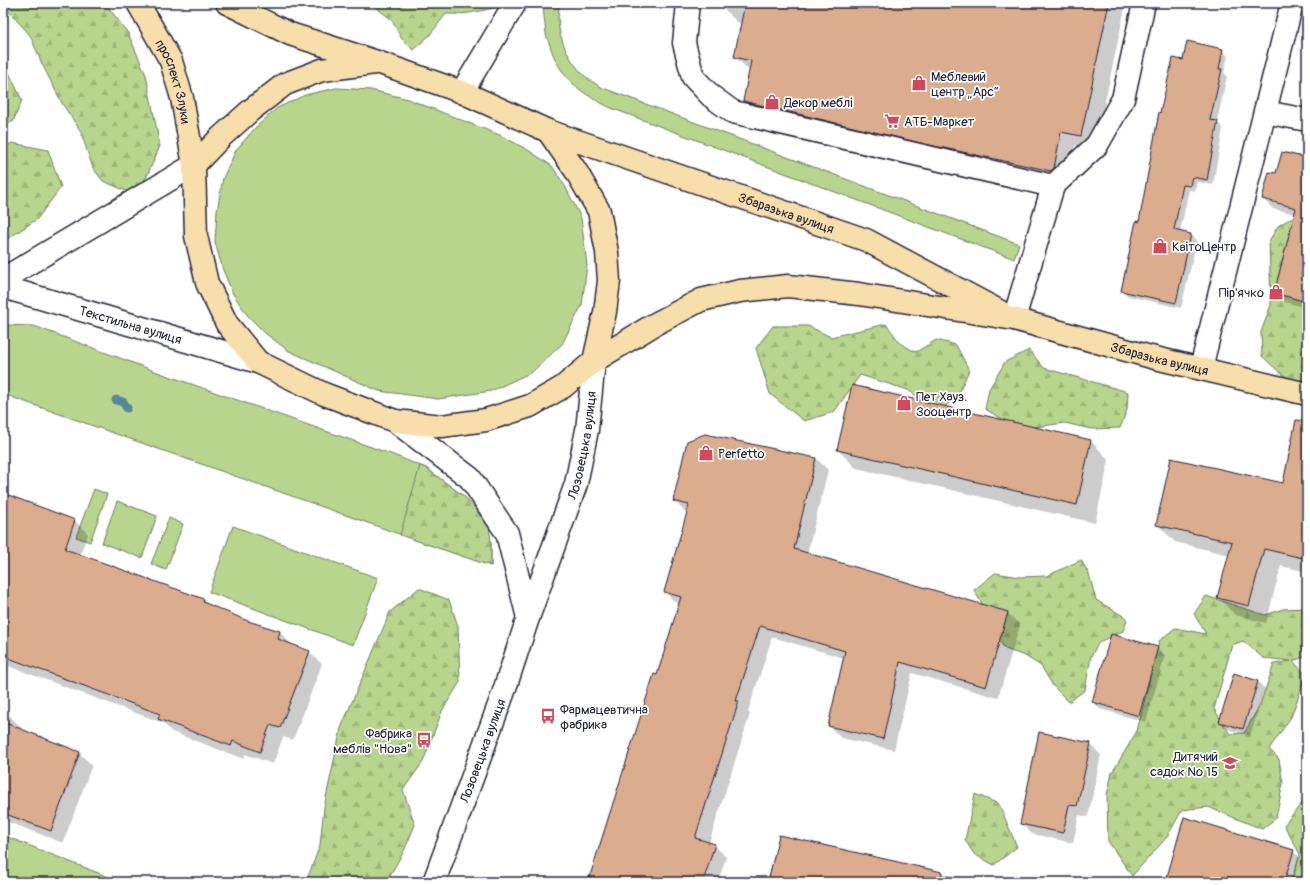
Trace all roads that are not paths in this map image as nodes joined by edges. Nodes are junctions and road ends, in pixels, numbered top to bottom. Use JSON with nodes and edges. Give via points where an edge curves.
{"nodes":[{"id":1,"x":138,"y":3,"type":"edge"},
{"id":2,"x":227,"y":3,"type":"edge"},
{"id":3,"x":515,"y":3,"type":"edge"},
{"id":4,"x":688,"y":3,"type":"edge"},
{"id":5,"x":1144,"y":3,"type":"edge"},
{"id":6,"x":1292,"y":3,"type":"edge"},
{"id":7,"x":380,"y":63,"type":"junction"},
{"id":8,"x":462,"y":92,"type":"junction"},
{"id":9,"x":1265,"y":112,"type":"junction"},
{"id":10,"x":1307,"y":120,"type":"edge"},
{"id":11,"x":548,"y":131,"type":"junction"},
{"id":12,"x":194,"y":165,"type":"junction"},
{"id":13,"x":1053,"y":186,"type":"junction"},
{"id":14,"x":3,"y":279,"type":"edge"},
{"id":15,"x":3,"y":287,"type":"edge"},
{"id":16,"x":1014,"y":319,"type":"junction"},
{"id":17,"x":594,"y":361,"type":"junction"},
{"id":18,"x":258,"y":362,"type":"junction"},
{"id":19,"x":1201,"y":368,"type":"junction"},
{"id":20,"x":1307,"y":394,"type":"edge"},
{"id":21,"x":395,"y":421,"type":"junction"},
{"id":22,"x":528,"y":618,"type":"junction"},
{"id":23,"x":434,"y":882,"type":"edge"}],
"edges":[{"from":1,"to":12,"type":"main road","name":"проспект Злуки","via":[[171,61],[182,98]]},
{"from":2,"to":7,"type":"main road","via":[[290,34]]},
{"from":3,"to":8,"type":"street"},
{"from":4,"to":13,"type":"street","via":[[684,43],[693,77],[711,96],[733,112]]},
{"from":5,"to":13,"type":"street","via":[[1123,99],[1096,145]]},
{"from":6,"to":9,"type":"street"},
{"from":7,"to":8,"type":"main road","name":"Збаразька вулиця"},
{"from":7,"to":12,"type":"main road","via":[[322,70],[285,84],[251,110]]},
{"from":8,"to":11,"type":"main road","name":"Збаразька вулиця"},
{"from":9,"to":10,"type":"street"},
{"from":9,"to":19,"type":"street"},
{"from":11,"to":16,"type":"main road","name":"Збаразька вулиця","via":[[866,240]]},
{"from":11,"to":17,"type":"main road","via":[[576,171],[599,211],[610,281]]},
{"from":12,"to":14,"type":"street"},
{"from":12,"to":18,"type":"main road","name":"проспект Злуки","via":[[196,236],[207,283],[227,324]]},
{"from":13,"to":16,"type":"street"},
{"from":15,"to":18,"type":"street","name":"Текстильна вулиця"},
{"from":16,"to":17,"type":"main road","name":"Збаразька вулиця","via":[[859,294],[788,286],[740,291],[701,300]]},
{"from":16,"to":19,"type":"main road","name":"Збаразька вулиця","via":[[1151,357]]},
{"from":17,"to":21,"type":"main road","name":"Збаразька вулиця","via":[[563,387],[530,406],[486,420],[442,426]]},
{"from":17,"to":22,"type":"street","name":"Лозовецька вулиця","via":[[587,430],[576,484]]},
{"from":18,"to":21,"type":"main road","name":"Збаразька вулиця","via":[[324,394]]},
{"from":19,"to":20,"type":"main road","name":"Збаразька вулиця"},
{"from":21,"to":22,"type":"street","via":[[470,478],[507,533]]},
{"from":22,"to":23,"type":"street","name":"Лозовецька вулиця"}]}
